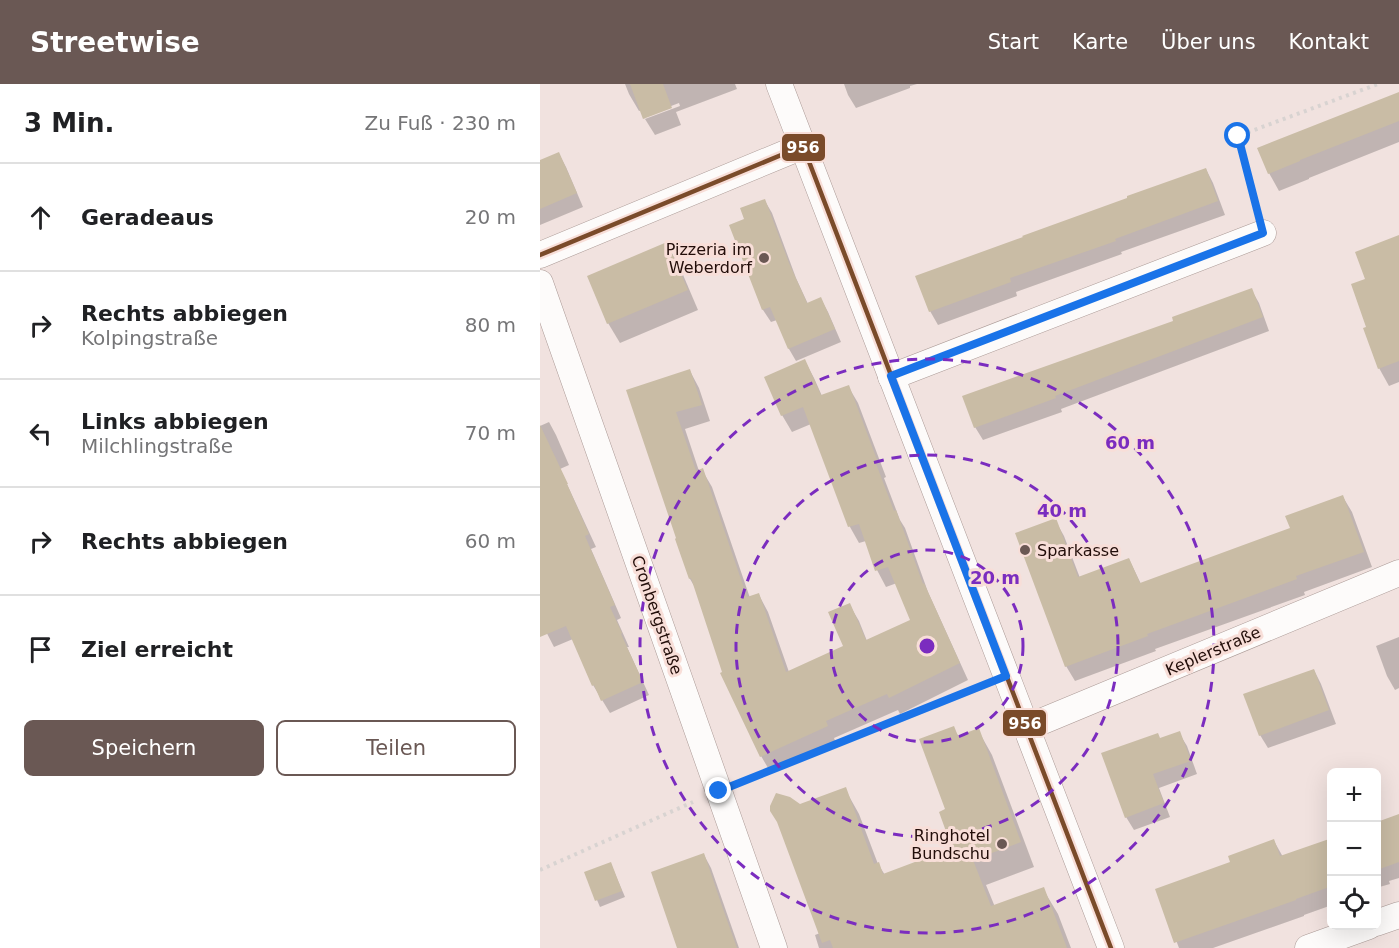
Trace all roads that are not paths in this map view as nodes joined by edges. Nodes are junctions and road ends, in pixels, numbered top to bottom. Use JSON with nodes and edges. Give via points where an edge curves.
{"nodes":[{"id":1,"x":779,"y":84,"type":"edge"},
{"id":2,"x":803,"y":146,"type":"junction"},
{"id":3,"x":1263,"y":233,"type":"road end"},
{"id":4,"x":540,"y":255,"type":"edge"},
{"id":5,"x":540,"y":283,"type":"edge"},
{"id":6,"x":891,"y":376,"type":"junction"},
{"id":7,"x":1399,"y":573,"type":"edge"},
{"id":8,"x":1026,"y":728,"type":"junction"},
{"id":9,"x":1399,"y":915,"type":"edge"},
{"id":10,"x":1381,"y":922,"type":"edge"},
{"id":11,"x":1358,"y":930,"type":"edge"},
{"id":12,"x":774,"y":948,"type":"edge"},
{"id":13,"x":1111,"y":948,"type":"edge"},
{"id":14,"x":1308,"y":948,"type":"edge"}],
"edges":[{"from":1,"to":2,"type":"street"},
{"from":2,"to":4,"type":"street"},
{"from":2,"to":6,"type":"street"},
{"from":3,"to":6,"type":"street"},
{"from":5,"to":12,"type":"street","name":"Cronbergstraße"},
{"from":6,"to":8,"type":"street"},
{"from":7,"to":8,"type":"street","name":"Keplerstraße"},
{"from":8,"to":13,"type":"street"},
{"from":9,"to":10,"type":"street"},
{"from":11,"to":14,"type":"street"}]}
